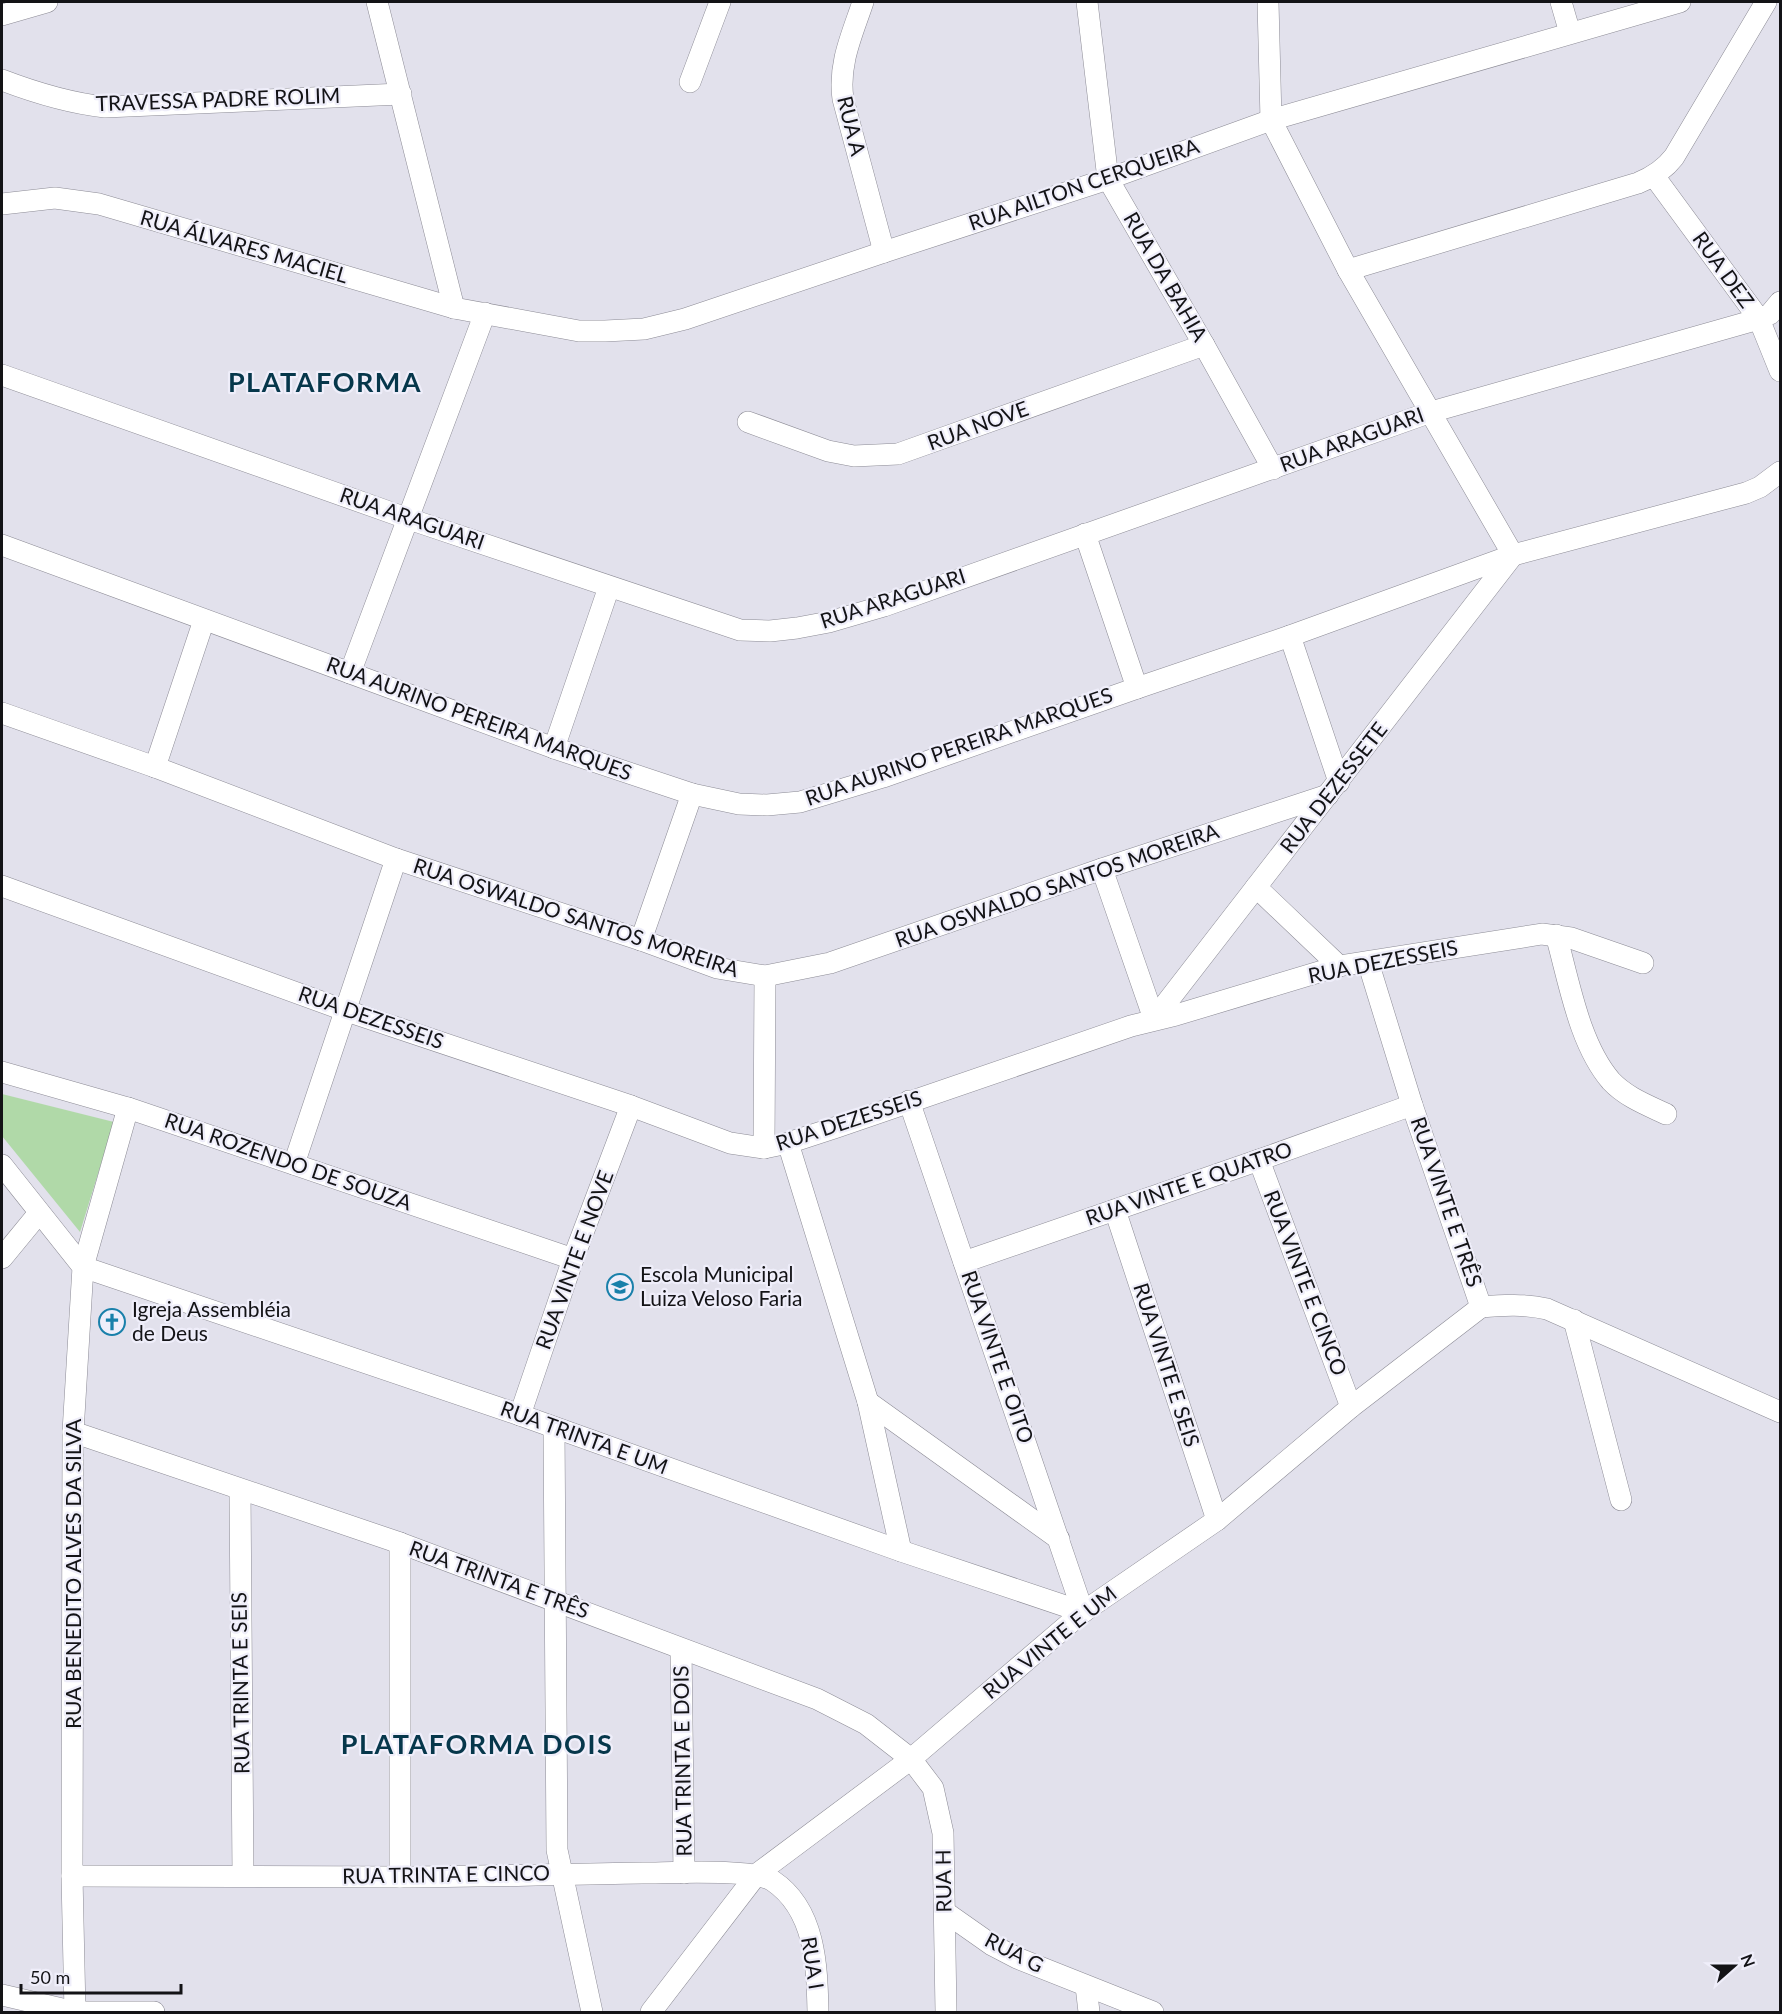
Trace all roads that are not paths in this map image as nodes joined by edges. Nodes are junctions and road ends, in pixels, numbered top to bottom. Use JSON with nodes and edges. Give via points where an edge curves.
{"nodes":[{"id":1,"x":47,"y":2,"type":"edge"},
{"id":2,"x":377,"y":2,"type":"edge"},
{"id":3,"x":720,"y":2,"type":"edge"},
{"id":4,"x":863,"y":2,"type":"edge"},
{"id":5,"x":1087,"y":2,"type":"edge"},
{"id":6,"x":1268,"y":2,"type":"edge"},
{"id":7,"x":1561,"y":2,"type":"edge"},
{"id":8,"x":1680,"y":2,"type":"edge"},
{"id":9,"x":1766,"y":2,"type":"edge"},
{"id":10,"x":2,"y":15,"type":"edge"},
{"id":11,"x":1570,"y":33,"type":"junction"},
{"id":12,"x":2,"y":80,"type":"edge"},
{"id":13,"x":690,"y":82,"type":"dead end"},
{"id":14,"x":401,"y":94,"type":"junction"},
{"id":15,"x":1271,"y":120,"type":"junction"},
{"id":16,"x":1654,"y":176,"type":"junction"},
{"id":17,"x":1108,"y":180,"type":"junction"},
{"id":18,"x":2,"y":204,"type":"edge"},
{"id":19,"x":884,"y":252,"type":"junction"},
{"id":20,"x":1348,"y":270,"type":"junction"},
{"id":21,"x":1780,"y":302,"type":"edge"},
{"id":22,"x":454,"y":308,"type":"junction"},
{"id":23,"x":485,"y":313,"type":"junction"},
{"id":24,"x":1760,"y":320,"type":"junction"},
{"id":25,"x":1204,"y":345,"type":"junction"},
{"id":26,"x":1780,"y":371,"type":"edge"},
{"id":27,"x":2,"y":375,"type":"edge"},
{"id":28,"x":1431,"y":412,"type":"junction"},
{"id":29,"x":748,"y":422,"type":"dead end"},
{"id":30,"x":1273,"y":469,"type":"junction"},
{"id":31,"x":1780,"y":472,"type":"edge"},
{"id":32,"x":409,"y":519,"type":"junction"},
{"id":33,"x":1085,"y":534,"type":"junction"},
{"id":34,"x":2,"y":544,"type":"edge"},
{"id":35,"x":1513,"y":555,"type":"junction"},
{"id":36,"x":609,"y":587,"type":"junction"},
{"id":37,"x":204,"y":620,"type":"junction"},
{"id":38,"x":1290,"y":636,"type":"junction"},
{"id":39,"x":350,"y":673,"type":"junction"},
{"id":40,"x":1137,"y":688,"type":"junction"},
{"id":41,"x":2,"y":713,"type":"edge"},
{"id":42,"x":554,"y":748,"type":"junction"},
{"id":43,"x":155,"y":767,"type":"junction"},
{"id":44,"x":1334,"y":789,"type":"junction"},
{"id":45,"x":692,"y":794,"type":"junction"},
{"id":46,"x":396,"y":859,"type":"junction"},
{"id":47,"x":1102,"y":869,"type":"junction"},
{"id":48,"x":2,"y":886,"type":"edge"},
{"id":49,"x":1256,"y":887,"type":"junction"},
{"id":50,"x":1556,"y":935,"type":"junction"},
{"id":51,"x":641,"y":940,"type":"junction"},
{"id":52,"x":1368,"y":963,"type":"junction"},
{"id":53,"x":1643,"y":963,"type":"dead end"},
{"id":54,"x":1339,"y":966,"type":"junction"},
{"id":55,"x":765,"y":976,"type":"junction"},
{"id":56,"x":344,"y":1010,"type":"junction"},
{"id":57,"x":1154,"y":1019,"type":"junction"},
{"id":58,"x":2,"y":1072,"type":"edge"},
{"id":59,"x":909,"y":1101,"type":"junction"},
{"id":60,"x":1412,"y":1105,"type":"junction"},
{"id":61,"x":632,"y":1106,"type":"junction"},
{"id":62,"x":128,"y":1108,"type":"junction"},
{"id":63,"x":1666,"y":1114,"type":"dead end"},
{"id":64,"x":788,"y":1143,"type":"junction"},
{"id":65,"x":764,"y":1148,"type":"junction"},
{"id":66,"x":1259,"y":1160,"type":"junction"},
{"id":67,"x":294,"y":1164,"type":"junction"},
{"id":68,"x":2,"y":1165,"type":"edge"},
{"id":69,"x":1115,"y":1210,"type":"junction"},
{"id":70,"x":39,"y":1213,"type":"junction"},
{"id":71,"x":2,"y":1258,"type":"edge"},
{"id":72,"x":573,"y":1259,"type":"junction"},
{"id":73,"x":964,"y":1262,"type":"junction"},
{"id":74,"x":84,"y":1267,"type":"junction"},
{"id":75,"x":1481,"y":1307,"type":"junction"},
{"id":76,"x":1574,"y":1320,"type":"junction"},
{"id":77,"x":868,"y":1402,"type":"junction"},
{"id":78,"x":1351,"y":1407,"type":"junction"},
{"id":79,"x":1780,"y":1412,"type":"edge"},
{"id":80,"x":520,"y":1415,"type":"junction"},
{"id":81,"x":554,"y":1428,"type":"junction"},
{"id":82,"x":73,"y":1432,"type":"junction"},
{"id":83,"x":240,"y":1490,"type":"junction"},
{"id":84,"x":1621,"y":1500,"type":"dead end"},
{"id":85,"x":1217,"y":1520,"type":"junction"},
{"id":86,"x":1059,"y":1539,"type":"junction"},
{"id":87,"x":400,"y":1543,"type":"junction"},
{"id":88,"x":901,"y":1551,"type":"junction"},
{"id":89,"x":556,"y":1600,"type":"junction"},
{"id":90,"x":1083,"y":1612,"type":"junction"},
{"id":91,"x":681,"y":1649,"type":"junction"},
{"id":92,"x":910,"y":1759,"type":"junction"},
{"id":93,"x":684,"y":1873,"type":"junction"},
{"id":94,"x":561,"y":1874,"type":"junction"},
{"id":95,"x":757,"y":1874,"type":"junction"},
{"id":96,"x":72,"y":1876,"type":"junction"},
{"id":97,"x":243,"y":1876,"type":"junction"},
{"id":98,"x":400,"y":1877,"type":"junction"},
{"id":99,"x":945,"y":1912,"type":"junction"},
{"id":100,"x":1086,"y":1986,"type":"junction"},
{"id":101,"x":2,"y":1995,"type":"edge"},
{"id":102,"x":75,"y":2012,"type":"edge"},
{"id":103,"x":154,"y":2013,"type":"edge"},
{"id":104,"x":592,"y":2013,"type":"edge"},
{"id":105,"x":651,"y":2013,"type":"edge"},
{"id":106,"x":818,"y":2013,"type":"edge"},
{"id":107,"x":946,"y":2013,"type":"edge"},
{"id":108,"x":1089,"y":2013,"type":"edge"},
{"id":109,"x":1153,"y":2013,"type":"edge"}],
"edges":[{"from":1,"to":10,"type":"street"},
{"from":2,"to":14,"type":"street"},
{"from":3,"to":13,"type":"street"},
{"from":4,"to":19,"type":"street","name":"RUA A","via":[[844,56],[841,85]]},
{"from":5,"to":17,"type":"street","name":"RUA DA BAHIA"},
{"from":6,"to":15,"type":"street"},
{"from":7,"to":11,"type":"street"},
{"from":8,"to":11,"type":"street","name":"RUA AILTON CERQUEIRA"},
{"from":9,"to":16,"type":"street","via":[[1674,157]]},
{"from":11,"to":15,"type":"street","name":"RUA AILTON CERQUEIRA"},
{"from":12,"to":14,"type":"street","name":"TRAVESSA PADRE ROLIM","via":[[75,104],[105,107]]},
{"from":14,"to":22,"type":"street"},
{"from":15,"to":17,"type":"street","name":"RUA AILTON CERQUEIRA"},
{"from":15,"to":20,"type":"street"},
{"from":16,"to":20,"type":"street"},
{"from":16,"to":24,"type":"street","name":"RUA DEZ"},
{"from":17,"to":19,"type":"street","name":"RUA AILTON CERQUEIRA"},
{"from":17,"to":25,"type":"street","name":"RUA DA BAHIA"},
{"from":18,"to":22,"type":"street","name":"RUA ÁLVARES MACIEL","via":[[55,198],[99,204]]},
{"from":19,"to":23,"type":"street","name":"RUA AILTON CERQUEIRA","via":[[685,319],[644,328],[579,331]]},
{"from":20,"to":28,"type":"street"},
{"from":21,"to":24,"type":"street","name":"RUA ARAGUARI"},
{"from":22,"to":23,"type":"street","name":"RUA ÁLVARES MACIEL"},
{"from":23,"to":32,"type":"street"},
{"from":24,"to":26,"type":"street","name":"RUA DEZ"},
{"from":24,"to":28,"type":"street","name":"RUA ARAGUARI"},
{"from":25,"to":29,"type":"street","name":"RUA NOVE","via":[[898,454],[855,456],[828,451]]},
{"from":25,"to":30,"type":"street","name":"RUA DA BAHIA"},
{"from":27,"to":32,"type":"street","name":"RUA ARAGUARI"},
{"from":28,"to":30,"type":"street","name":"RUA ARAGUARI"},
{"from":28,"to":35,"type":"street"},
{"from":30,"to":33,"type":"street","name":"RUA ARAGUARI"},
{"from":31,"to":35,"type":"street","name":"RUA AURINO PEREIRA MARQUES","via":[[1746,492]]},
{"from":32,"to":36,"type":"street","name":"RUA ARAGUARI"},
{"from":32,"to":39,"type":"street"},
{"from":33,"to":36,"type":"street","name":"RUA ARAGUARI","via":[[884,606],[797,628],[740,630]]},
{"from":33,"to":40,"type":"street"},
{"from":34,"to":37,"type":"street","name":"RUA AURINO PEREIRA MARQUES"},
{"from":35,"to":38,"type":"street","name":"RUA AURINO PEREIRA MARQUES"},
{"from":35,"to":44,"type":"street","name":"RUA DEZESSETE"},
{"from":36,"to":42,"type":"street"},
{"from":37,"to":39,"type":"street","name":"RUA AURINO PEREIRA MARQUES"},
{"from":37,"to":43,"type":"street"},
{"from":38,"to":40,"type":"street","name":"RUA AURINO PEREIRA MARQUES"},
{"from":38,"to":44,"type":"street"},
{"from":39,"to":42,"type":"street","name":"RUA AURINO PEREIRA MARQUES"},
{"from":40,"to":45,"type":"street","name":"RUA AURINO PEREIRA MARQUES","via":[[800,802],[739,804]]},
{"from":41,"to":43,"type":"street","name":"RUA OSWALDO SANTOS MOREIRA"},
{"from":42,"to":45,"type":"street","name":"RUA AURINO PEREIRA MARQUES"},
{"from":43,"to":46,"type":"street","name":"RUA OSWALDO SANTOS MOREIRA"},
{"from":44,"to":47,"type":"street","name":"RUA OSWALDO SANTOS MOREIRA"},
{"from":44,"to":49,"type":"street","name":"RUA DEZESSETE"},
{"from":45,"to":51,"type":"street"},
{"from":46,"to":51,"type":"street","name":"RUA OSWALDO SANTOS MOREIRA"},
{"from":46,"to":56,"type":"street"},
{"from":47,"to":55,"type":"street","name":"RUA OSWALDO SANTOS MOREIRA","via":[[830,963]]},
{"from":47,"to":57,"type":"street"},
{"from":48,"to":56,"type":"street","name":"RUA DEZESSEIS"},
{"from":49,"to":54,"type":"street"},
{"from":49,"to":57,"type":"street","name":"RUA DEZESSETE"},
{"from":50,"to":52,"type":"street","name":"RUA DEZESSEIS","via":[[1524,935]]},
{"from":50,"to":53,"type":"street","name":"RUA DEZESSEIS"},
{"from":50,"to":63,"type":"street","via":[[1580,1021],[1601,1067],[1629,1096]]},
{"from":51,"to":55,"type":"street","name":"RUA OSWALDO SANTOS MOREIRA","via":[[717,968]]},
{"from":52,"to":54,"type":"street","name":"RUA DEZESSEIS"},
{"from":52,"to":60,"type":"street","name":"RUA VINTE E TRÊS"},
{"from":54,"to":57,"type":"street","name":"RUA DEZESSEIS"},
{"from":55,"to":65,"type":"street"},
{"from":56,"to":61,"type":"street","name":"RUA DEZESSEIS"},
{"from":56,"to":67,"type":"street"},
{"from":57,"to":59,"type":"street","name":"RUA DEZESSEIS"},
{"from":58,"to":62,"type":"street","name":"RUA ROZENDO DE SOUZA"},
{"from":59,"to":64,"type":"street","name":"RUA DEZESSEIS"},
{"from":59,"to":73,"type":"street","name":"RUA VINTE E OITO"},
{"from":60,"to":66,"type":"street","name":"RUA VINTE E QUATRO"},
{"from":60,"to":75,"type":"street","name":"RUA VINTE E TRÊS"},
{"from":61,"to":65,"type":"street","name":"RUA DEZESSEIS","via":[[730,1143]]},
{"from":61,"to":72,"type":"street","name":"RUA VINTE E NOVE"},
{"from":62,"to":67,"type":"street","name":"RUA ROZENDO DE SOUZA"},
{"from":62,"to":74,"type":"street","name":"RUA BENEDITO ALVES DA SILVA"},
{"from":64,"to":65,"type":"street","name":"RUA DEZESSEIS"},
{"from":64,"to":77,"type":"street"},
{"from":66,"to":69,"type":"street","name":"RUA VINTE E QUATRO"},
{"from":66,"to":78,"type":"street","name":"RUA VINTE E CINCO"},
{"from":67,"to":72,"type":"street","name":"RUA ROZENDO DE SOUZA"},
{"from":68,"to":70,"type":"street"},
{"from":69,"to":73,"type":"street","name":"RUA VINTE E QUATRO"},
{"from":69,"to":85,"type":"street","name":"RUA VINTE E SEIS"},
{"from":70,"to":71,"type":"street"},
{"from":70,"to":74,"type":"street"},
{"from":72,"to":80,"type":"street","name":"RUA VINTE E NOVE"},
{"from":73,"to":86,"type":"street","name":"RUA VINTE E OITO"},
{"from":74,"to":80,"type":"street","name":"RUA TRINTA E UM"},
{"from":74,"to":82,"type":"street","name":"RUA BENEDITO ALVES DA SILVA"},
{"from":75,"to":76,"type":"street","name":"RUA VINTE E TRÊS","via":[[1532,1306]]},
{"from":75,"to":78,"type":"street","name":"RUA VINTE E UM"},
{"from":76,"to":79,"type":"street","name":"RUA VINTE E TRÊS"},
{"from":76,"to":84,"type":"street"},
{"from":77,"to":86,"type":"street"},
{"from":77,"to":88,"type":"street"},
{"from":78,"to":85,"type":"street","name":"RUA VINTE E UM"},
{"from":80,"to":81,"type":"street","name":"RUA TRINTA E UM"},
{"from":81,"to":88,"type":"street","name":"RUA TRINTA E UM"},
{"from":81,"to":89,"type":"street"},
{"from":82,"to":83,"type":"street","name":"RUA TRINTA E TRÊS"},
{"from":82,"to":96,"type":"street","name":"RUA BENEDITO ALVES DA SILVA"},
{"from":83,"to":87,"type":"street","name":"RUA TRINTA E TRÊS"},
{"from":83,"to":97,"type":"street","name":"RUA TRINTA E SEIS"},
{"from":85,"to":90,"type":"street","name":"RUA VINTE E UM"},
{"from":86,"to":90,"type":"street","name":"RUA VINTE E OITO"},
{"from":87,"to":89,"type":"street","name":"RUA TRINTA E TRÊS"},
{"from":87,"to":98,"type":"street"},
{"from":88,"to":90,"type":"street","name":"RUA TRINTA E UM"},
{"from":89,"to":91,"type":"street","name":"RUA TRINTA E TRÊS"},
{"from":89,"to":94,"type":"street","via":[[556,1830]]},
{"from":90,"to":92,"type":"street","name":"RUA VINTE E UM"},
{"from":91,"to":92,"type":"street","name":"RUA TRINTA E TRÊS","via":[[845,1712]]},
{"from":91,"to":93,"type":"street","name":"RUA TRINTA E DOIS"},
{"from":92,"to":95,"type":"street","name":"RUA VINTE E UM"},
{"from":92,"to":99,"type":"street","name":"RUA H","via":[[933,1788],[939,1810]]},
{"from":93,"to":94,"type":"street","name":"RUA TRINTA E CINCO"},
{"from":93,"to":95,"type":"street","name":"RUA TRINTA E CINCO"},
{"from":94,"to":98,"type":"street","name":"RUA TRINTA E CINCO"},
{"from":94,"to":104,"type":"street"},
{"from":95,"to":105,"type":"street","name":"RUA VINTE E UM"},
{"from":95,"to":106,"type":"street","name":"RUA I","via":[[772,1880],[789,1895],[802,1915],[815,1951]]},
{"from":96,"to":97,"type":"street","name":"RUA TRINTA E CINCO"},
{"from":96,"to":102,"type":"street","name":"RUA BENEDITO ALVES DA SILVA"},
{"from":97,"to":98,"type":"street","name":"RUA TRINTA E CINCO"},
{"from":99,"to":100,"type":"street","name":"RUA G","via":[[992,1945]]},
{"from":99,"to":107,"type":"street","name":"RUA H"},
{"from":100,"to":108,"type":"street"},
{"from":100,"to":109,"type":"street","name":"RUA G"},
{"from":101,"to":102,"type":"street"},
{"from":102,"to":103,"type":"street"}]}
